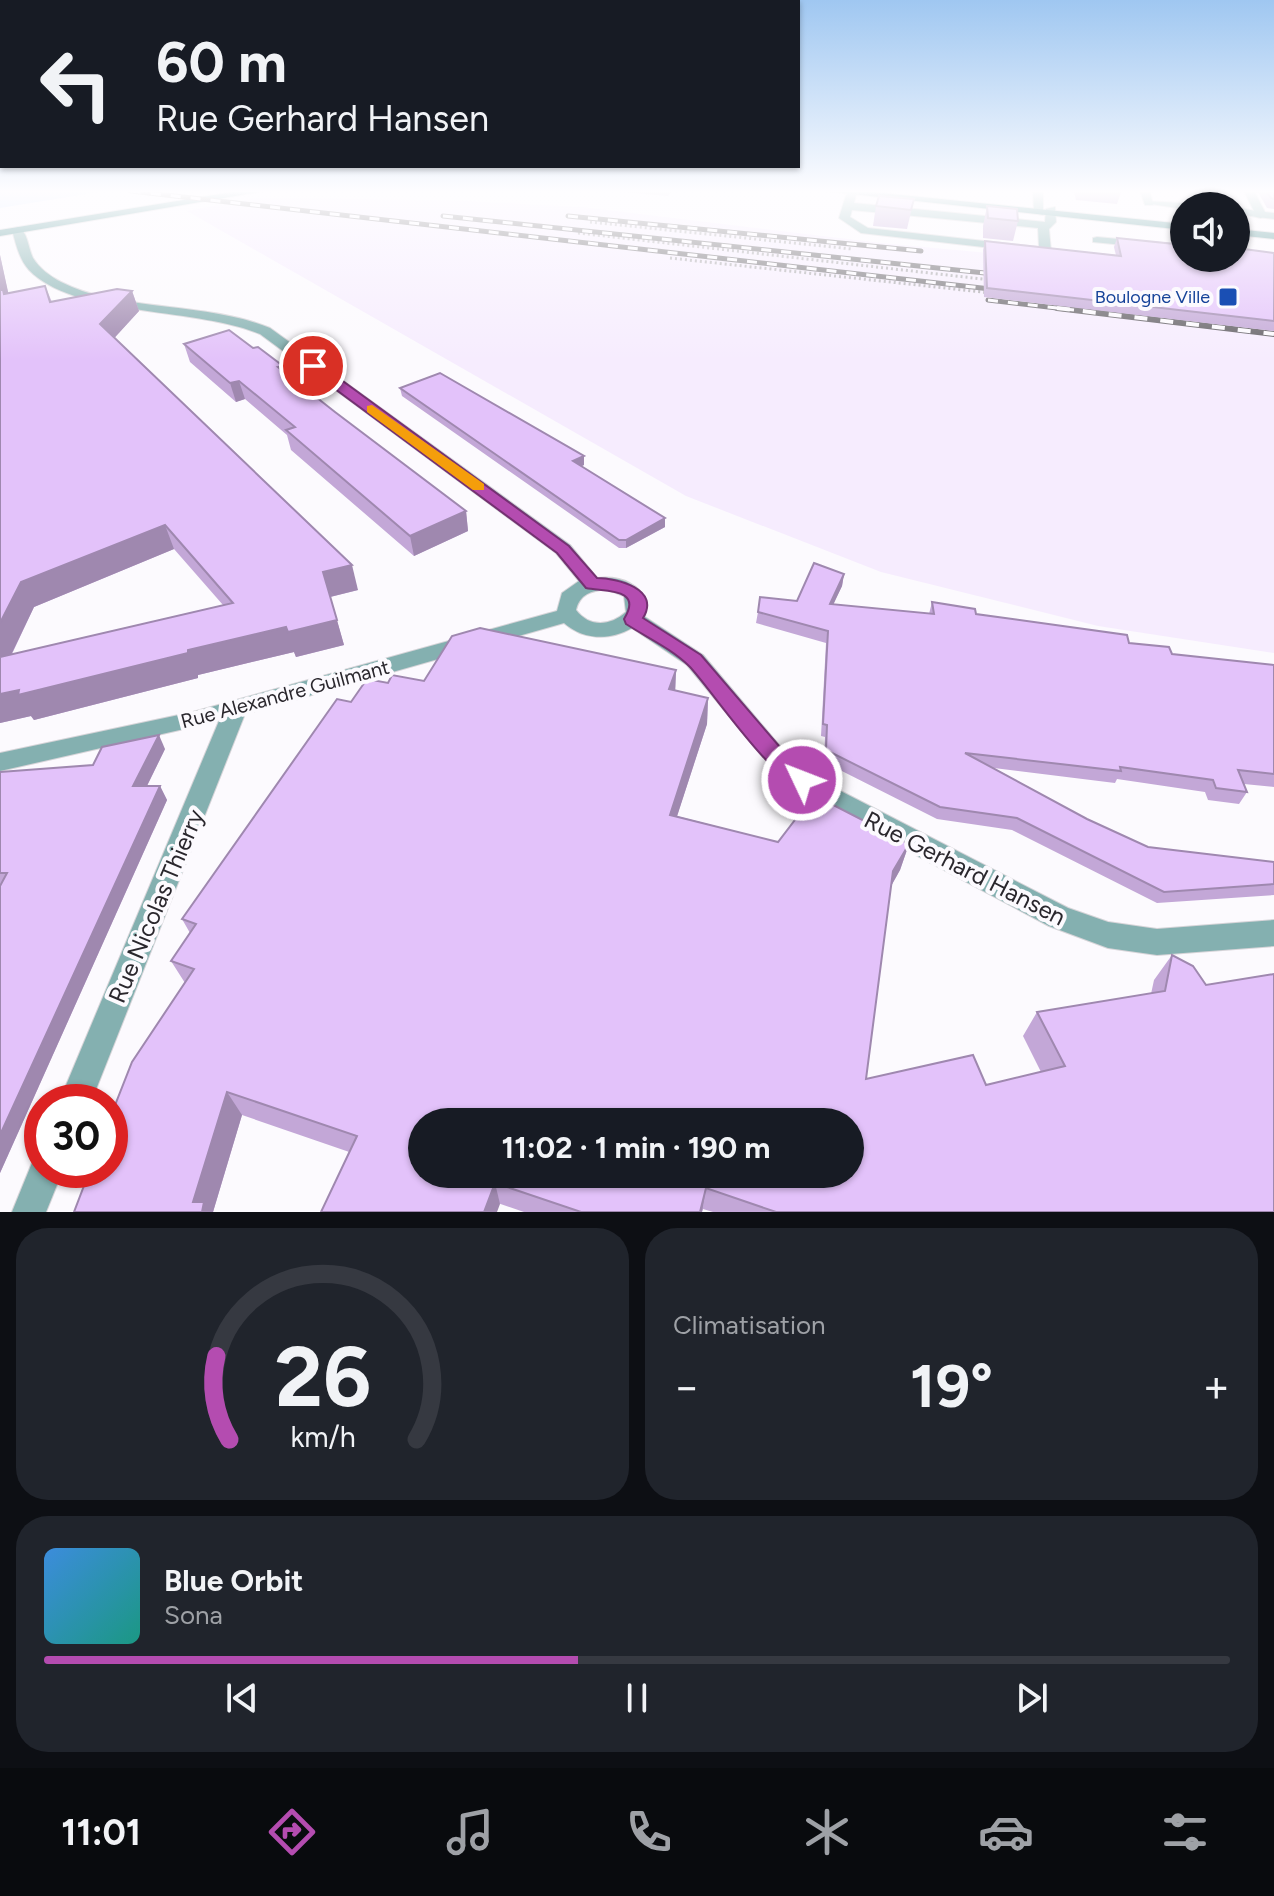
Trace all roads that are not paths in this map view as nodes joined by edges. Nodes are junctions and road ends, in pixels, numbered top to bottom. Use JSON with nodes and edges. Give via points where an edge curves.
{"nodes":[{"id":1,"x":24,"y":248,"type":"edge"},
{"id":2,"x":1014,"y":248,"type":"edge"},
{"id":3,"x":1045,"y":248,"type":"edge"},
{"id":4,"x":76,"y":290,"type":"junction"},
{"id":5,"x":45,"y":296,"type":"edge"},
{"id":6,"x":592,"y":584,"type":"junction"},
{"id":7,"x":568,"y":615,"type":"junction"},
{"id":8,"x":633,"y":619,"type":"junction"},
{"id":9,"x":236,"y":708,"type":"junction"},
{"id":10,"x":0,"y":762,"type":"edge"},
{"id":11,"x":1274,"y":933,"type":"edge"},
{"id":12,"x":82,"y":1084,"type":"edge"},
{"id":13,"x":39,"y":1188,"type":"edge"},
{"id":14,"x":29,"y":1212,"type":"edge"}],
"edges":[{"from":1,"to":4,"type":"street","via":[[36,270]]},
{"from":2,"to":3,"type":"street"},
{"from":4,"to":5,"type":"street"},
{"from":4,"to":6,"type":"street","via":[[258,327],[545,535]]},
{"from":6,"to":7,"type":"street","via":[[569,598]]},
{"from":6,"to":8,"type":"street","via":[[619,585],[633,594],[638,606]]},
{"from":7,"to":8,"type":"street","via":[[597,630]]},
{"from":7,"to":9,"type":"street","name":"Rue Alexandre Guilmant"},
{"from":8,"to":11,"type":"street","name":"Rue Gerhard Hansen","via":[[695,660],[771,751],[814,789],[1059,917],[1108,935],[1157,942]]},
{"from":9,"to":10,"type":"street","name":"Rue Alexandre Guilmant"},
{"from":9,"to":12,"type":"street","name":"Rue Nicolas Thierry"},
{"from":13,"to":14,"type":"street"}]}
